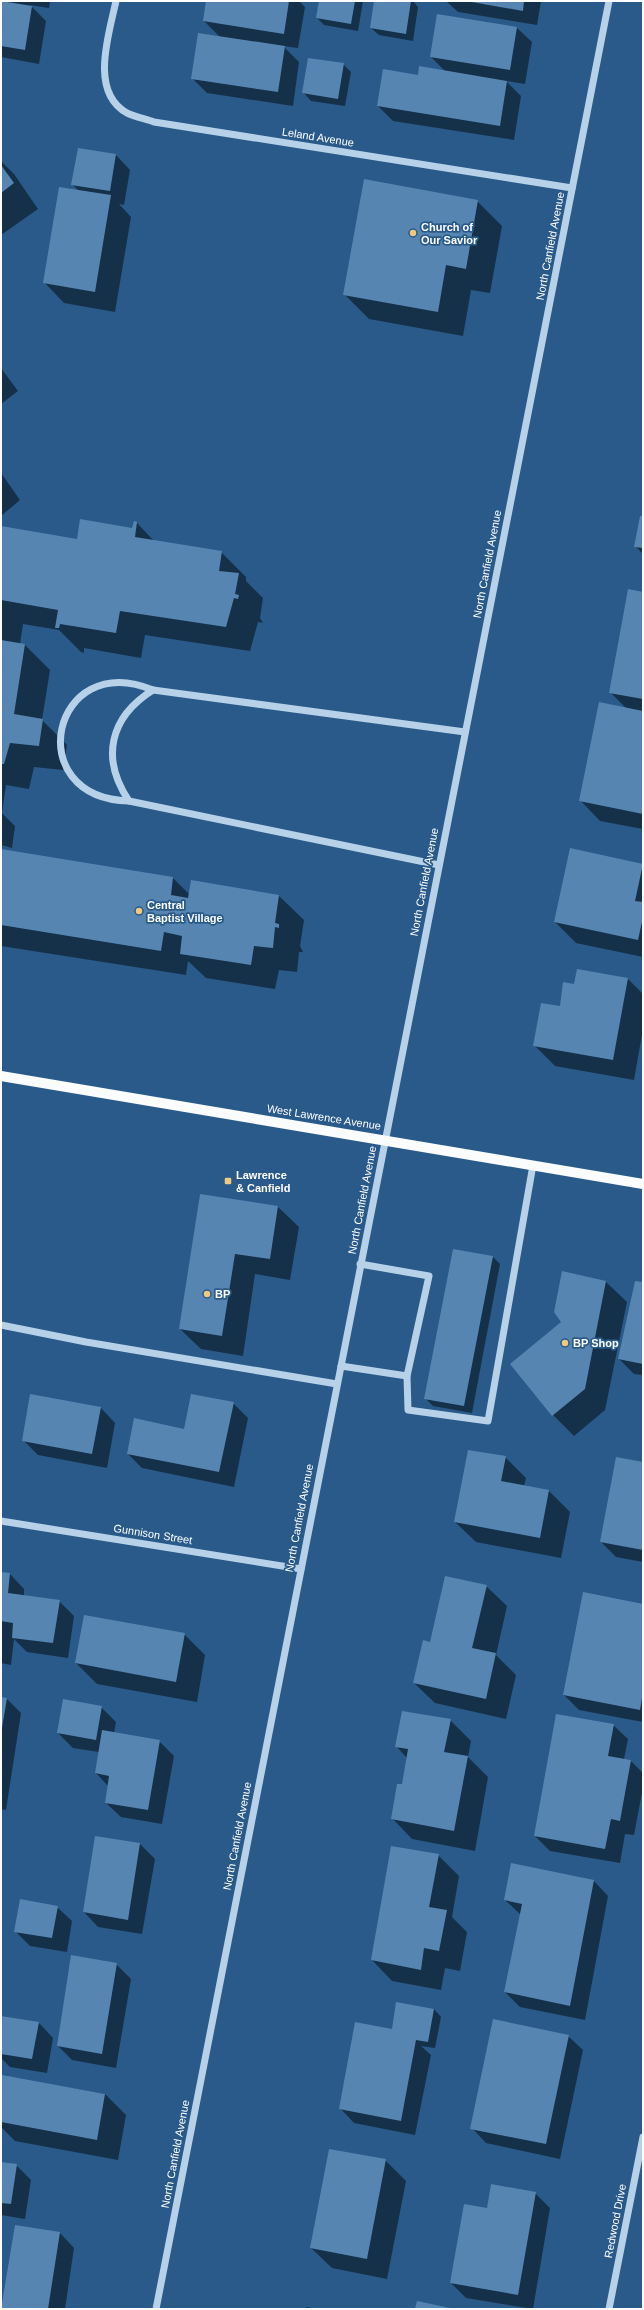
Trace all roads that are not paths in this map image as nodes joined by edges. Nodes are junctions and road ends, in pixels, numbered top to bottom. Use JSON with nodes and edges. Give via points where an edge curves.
{"nodes":[{"id":1,"x":116,"y":1,"type":"edge"},
{"id":2,"x":609,"y":1,"type":"edge"},
{"id":3,"x":572,"y":188,"type":"junction"},
{"id":4,"x":153,"y":690,"type":"junction"},
{"id":5,"x":465,"y":732,"type":"junction"},
{"id":6,"x":130,"y":800,"type":"junction"},
{"id":7,"x":439,"y":865,"type":"junction"},
{"id":8,"x":1,"y":1076,"type":"edge"},
{"id":9,"x":385,"y":1140,"type":"junction"},
{"id":10,"x":533,"y":1165,"type":"junction"},
{"id":11,"x":643,"y":1184,"type":"edge"},
{"id":12,"x":360,"y":1264,"type":"junction"},
{"id":13,"x":1,"y":1325,"type":"edge"},
{"id":14,"x":340,"y":1366,"type":"junction"},
{"id":15,"x":407,"y":1376,"type":"junction"},
{"id":16,"x":337,"y":1384,"type":"junction"},
{"id":17,"x":1,"y":1521,"type":"edge"},
{"id":18,"x":300,"y":1569,"type":"junction"},
{"id":19,"x":643,"y":2137,"type":"edge"},
{"id":20,"x":156,"y":2309,"type":"edge"},
{"id":21,"x":609,"y":2309,"type":"edge"}],
"edges":[{"from":1,"to":3,"type":"street","name":"Leland Avenue","via":[[105,55],[106,79],[111,99],[127,113],[154,122]]},
{"from":2,"to":3,"type":"street","name":"North Canfield Avenue"},
{"from":3,"to":5,"type":"street","name":"North Canfield Avenue"},
{"from":4,"to":5,"type":"street"},
{"from":4,"to":6,"type":"street","via":[[136,700],[122,718],[113,739],[112,762],[118,784]]},
{"from":4,"to":6,"type":"street","via":[[135,682],[116,681],[97,685],[81,695],[68,710],[61,728],[60,747],[66,766],[76,782],[92,794],[110,800]]},
{"from":5,"to":7,"type":"street","name":"North Canfield Avenue"},
{"from":6,"to":7,"type":"street"},
{"from":7,"to":9,"type":"street","name":"North Canfield Avenue"},
{"from":8,"to":9,"type":"main road","name":"West Lawrence Avenue"},
{"from":9,"to":10,"type":"main road","name":"West Lawrence Avenue"},
{"from":9,"to":12,"type":"street","name":"North Canfield Avenue"},
{"from":10,"to":11,"type":"main road","name":"West Lawrence Avenue"},
{"from":10,"to":15,"type":"street","via":[[488,1421],[408,1410]]},
{"from":12,"to":14,"type":"street","name":"North Canfield Avenue"},
{"from":12,"to":15,"type":"street","via":[[428,1276]]},
{"from":13,"to":16,"type":"street","via":[[86,1342]]},
{"from":14,"to":15,"type":"street"},
{"from":14,"to":16,"type":"street","name":"North Canfield Avenue"},
{"from":16,"to":18,"type":"street","name":"North Canfield Avenue"},
{"from":17,"to":18,"type":"street","name":"Gunnison Street"},
{"from":18,"to":20,"type":"street","name":"North Canfield Avenue"},
{"from":19,"to":21,"type":"street","name":"Redwood Drive"}]}
